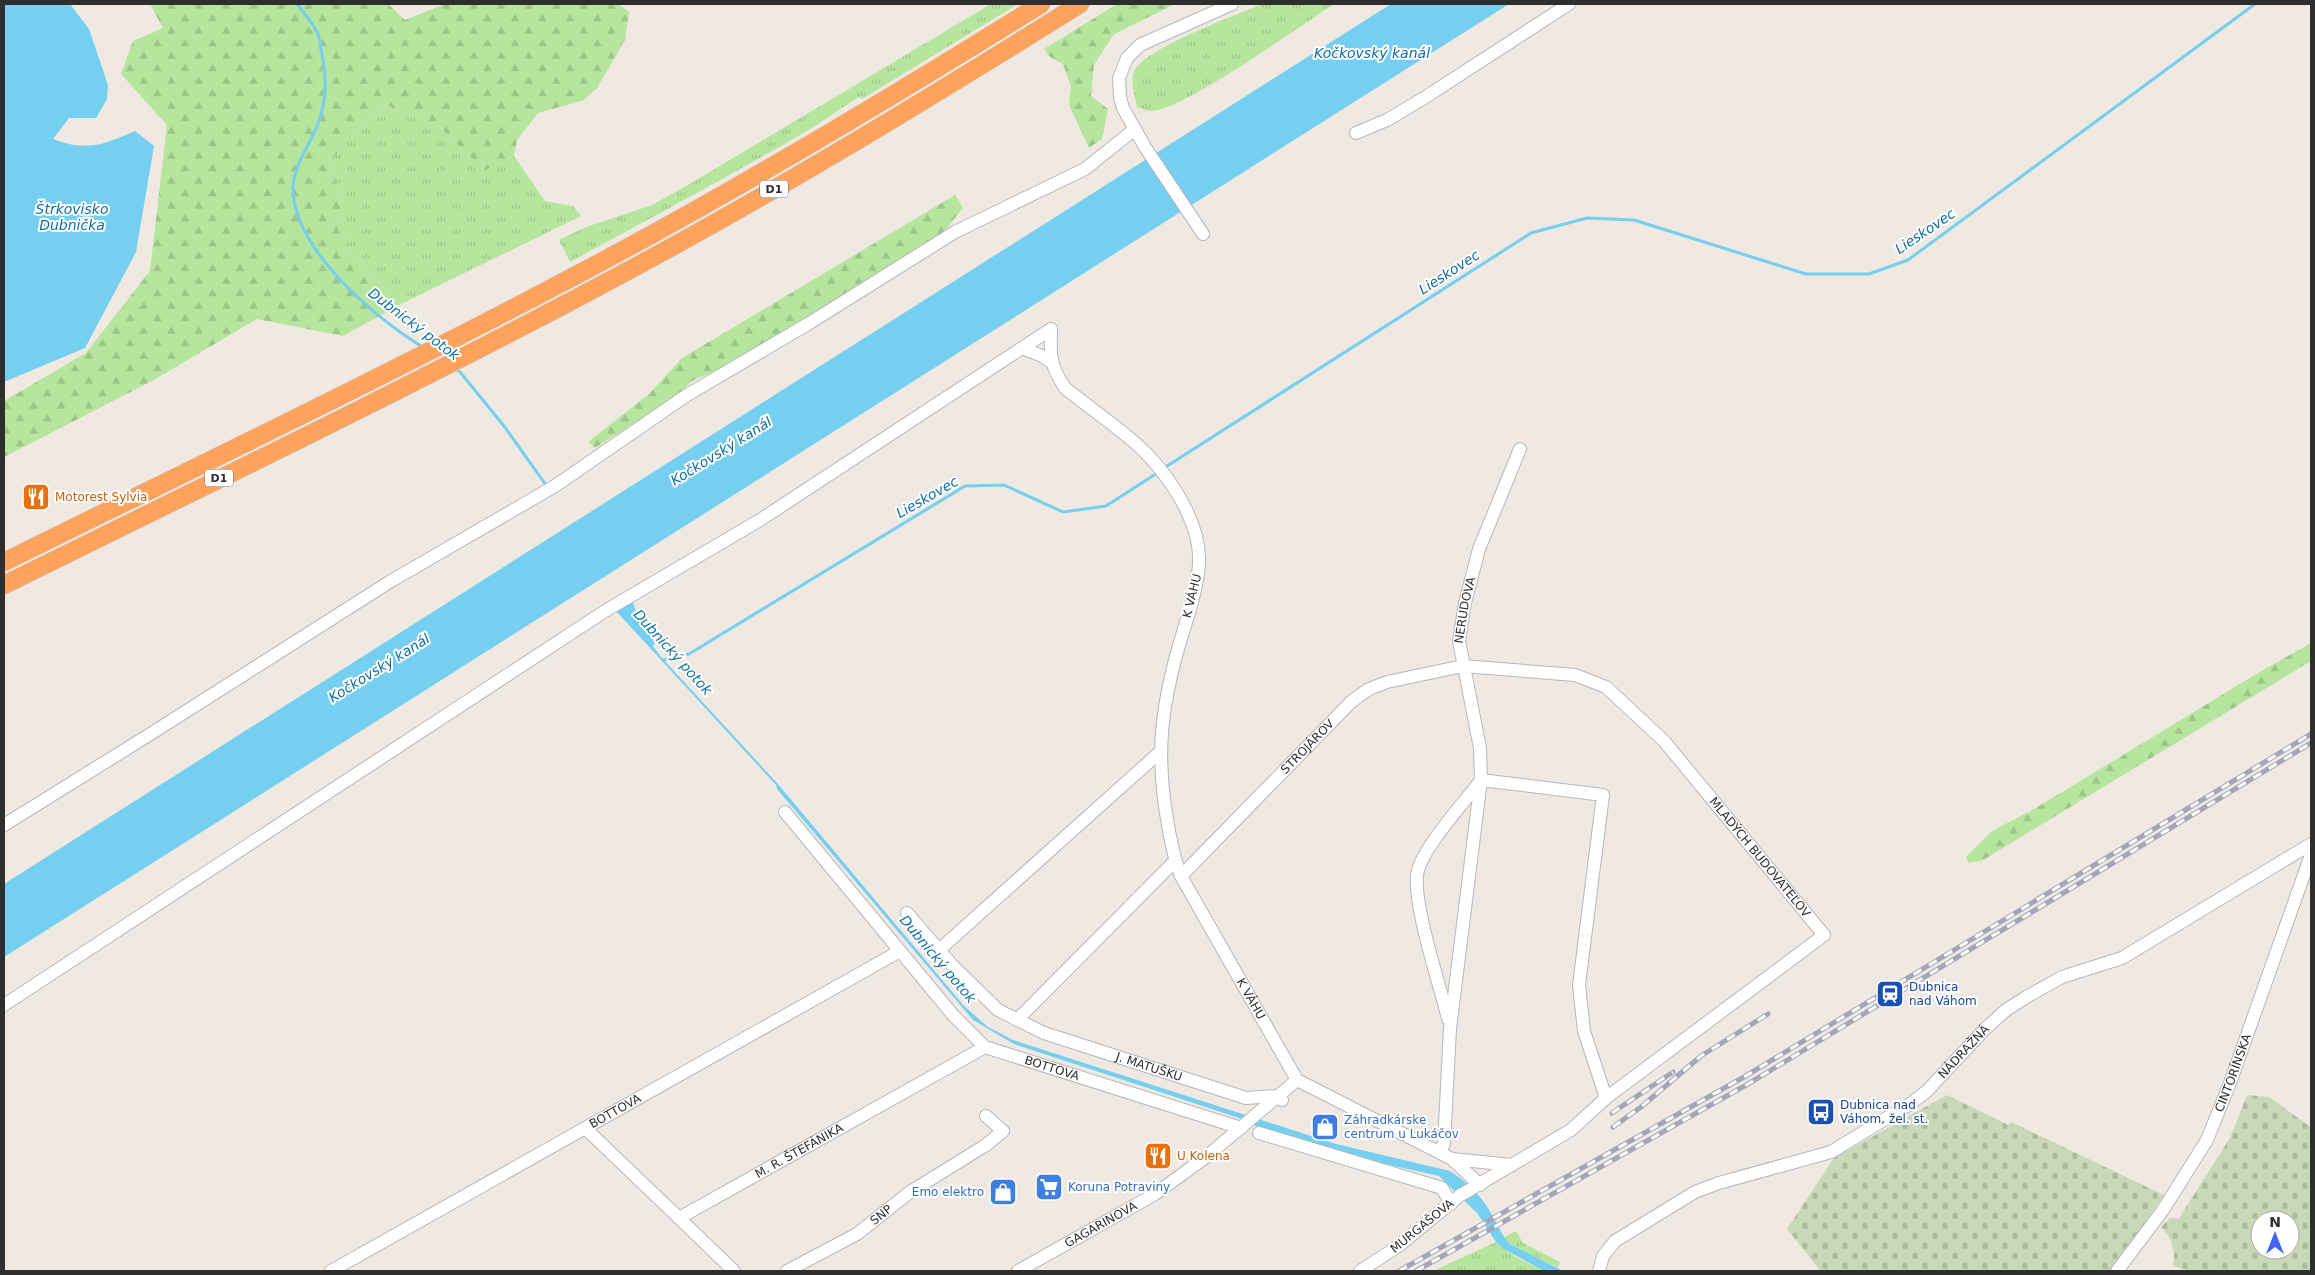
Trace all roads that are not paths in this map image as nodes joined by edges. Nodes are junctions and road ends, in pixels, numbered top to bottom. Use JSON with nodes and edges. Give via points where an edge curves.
{"nodes":[{"id":1,"x":1041,"y":4,"type":"edge"},
{"id":2,"x":1080,"y":4,"type":"edge"},
{"id":3,"x":1232,"y":4,"type":"edge"},
{"id":4,"x":1569,"y":4,"type":"edge"},
{"id":5,"x":1135,"y":129,"type":"junction"},
{"id":6,"x":1356,"y":133,"type":"dead end"},
{"id":7,"x":1203,"y":234,"type":"dead end"},
{"id":8,"x":1022,"y":348,"type":"junction"},
{"id":9,"x":1051,"y":362,"type":"junction"},
{"id":10,"x":1520,"y":449,"type":"dead end"},
{"id":11,"x":4,"y":562,"type":"edge"},
{"id":12,"x":4,"y":585,"type":"edge"},
{"id":13,"x":1463,"y":666,"type":"junction"},
{"id":14,"x":1160,"y":752,"type":"junction"},
{"id":15,"x":1481,"y":780,"type":"junction"},
{"id":16,"x":785,"y":812,"type":"dead end"},
{"id":17,"x":4,"y":825,"type":"edge"},
{"id":18,"x":2311,"y":844,"type":"edge"},
{"id":19,"x":2311,"y":855,"type":"edge"},
{"id":20,"x":1174,"y":861,"type":"junction"},
{"id":21,"x":1181,"y":876,"type":"junction"},
{"id":22,"x":907,"y":913,"type":"dead end"},
{"id":23,"x":939,"y":950,"type":"junction"},
{"id":24,"x":900,"y":951,"type":"junction"},
{"id":25,"x":4,"y":1005,"type":"edge"},
{"id":26,"x":1017,"y":1020,"type":"junction"},
{"id":27,"x":1450,"y":1029,"type":"junction"},
{"id":28,"x":985,"y":1047,"type":"junction"},
{"id":29,"x":1297,"y":1080,"type":"junction"},
{"id":30,"x":1279,"y":1098,"type":"junction"},
{"id":31,"x":1606,"y":1098,"type":"junction"},
{"id":32,"x":986,"y":1116,"type":"dead end"},
{"id":33,"x":1242,"y":1127,"type":"junction"},
{"id":34,"x":585,"y":1128,"type":"junction"},
{"id":35,"x":1260,"y":1133,"type":"dead end"},
{"id":36,"x":1439,"y":1152,"type":"junction"},
{"id":37,"x":1452,"y":1159,"type":"junction"},
{"id":38,"x":1512,"y":1165,"type":"junction"},
{"id":39,"x":1476,"y":1187,"type":"junction"},
{"id":40,"x":1455,"y":1200,"type":"junction"},
{"id":41,"x":680,"y":1218,"type":"junction"},
{"id":42,"x":331,"y":1271,"type":"edge"},
{"id":43,"x":734,"y":1271,"type":"edge"},
{"id":44,"x":787,"y":1271,"type":"edge"},
{"id":45,"x":1018,"y":1271,"type":"edge"},
{"id":46,"x":1360,"y":1271,"type":"edge"},
{"id":47,"x":1599,"y":1271,"type":"edge"},
{"id":48,"x":2117,"y":1271,"type":"edge"}],
"edges":[{"from":1,"to":11,"type":"highway","number":"D1","via":[[717,199],[416,358]]},
{"from":2,"to":12,"type":"highway","number":"D1","via":[[728,216],[459,360]]},
{"from":3,"to":5,"type":"street","via":[[1145,43],[1127,58],[1118,87],[1123,108]]},
{"from":4,"to":6,"type":"street","via":[[1424,98],[1387,120]]},
{"from":5,"to":7,"type":"street"},
{"from":5,"to":17,"type":"street","via":[[1085,169],[955,232],[687,395],[547,491],[391,581]]},
{"from":8,"to":9,"type":"street"},
{"from":8,"to":9,"type":"street","via":[[1051,329]]},
{"from":8,"to":25,"type":"street","via":[[760,520],[631,594]]},
{"from":9,"to":14,"type":"street","name":"K VÁHU","via":[[1065,388],[1155,463],[1193,528],[1199,567],[1170,678]]},
{"from":10,"to":13,"type":"street","name":"NERUDOVA","via":[[1479,549],[1459,641]]},
{"from":13,"to":15,"type":"street","name":"NERUDOVA","via":[[1480,748]]},
{"from":13,"to":21,"type":"street","name":"STROJÁROV","via":[[1388,682],[1369,689],[1352,701]]},
{"from":13,"to":31,"type":"street","name":"MLADÝCH BUDOVATEĽOV","via":[[1574,675],[1606,688],[1664,742],[1824,934]]},
{"from":14,"to":20,"type":"street","name":"K VÁHU","via":[[1163,800]]},
{"from":14,"to":23,"type":"street"},
{"from":15,"to":27,"type":"street","name":"NERUDOVA"},
{"from":15,"to":27,"type":"street","name":"NERUDOVA","via":[[1426,852],[1417,872],[1418,906]]},
{"from":15,"to":31,"type":"street","via":[[1602,796],[1579,985],[1584,1031]]},
{"from":16,"to":24,"type":"street","name":"BOTTOVA"},
{"from":18,"to":47,"type":"street","name":"NÁDRAŽNÁ","via":[[2122,958],[2062,977],[2006,1010],[1927,1091],[1831,1152],[1695,1192],[1615,1241],[1603,1256]]},
{"from":19,"to":48,"type":"street","name":"CINTORÍNSKA","via":[[2207,1140],[2163,1210]]},
{"from":20,"to":21,"type":"street","name":"K VÁHU"},
{"from":20,"to":26,"type":"street"},
{"from":21,"to":29,"type":"street","name":"K VÁHU"},
{"from":22,"to":23,"type":"street","name":"J. MATUŠKU"},
{"from":23,"to":26,"type":"street","name":"J. MATUŠKU","via":[[998,1010]]},
{"from":24,"to":28,"type":"street","name":"BOTTOVA","via":[[953,1015]]},
{"from":24,"to":34,"type":"street","name":"BOTTOVA"},
{"from":26,"to":30,"type":"street","name":"J. MATUŠKU","via":[[1044,1033],[1246,1098]]},
{"from":27,"to":36,"type":"street","name":"NERUDOVA","via":[[1444,1144]]},
{"from":28,"to":33,"type":"street","name":"BOTTOVA"},
{"from":28,"to":41,"type":"street","name":"M. R. ŠTEFÁNIKA"},
{"from":29,"to":30,"type":"street","name":"GAGARINOVA"},
{"from":29,"to":36,"type":"street"},
{"from":30,"to":33,"type":"street","name":"GAGARINOVA"},
{"from":31,"to":38,"type":"street","name":"MLADÝCH BUDOVATEĽOV","via":[[1571,1130]]},
{"from":32,"to":44,"type":"street","name":"SNP","via":[[1003,1131],[986,1145],[910,1192],[857,1234]]},
{"from":33,"to":45,"type":"street","name":"GAGARINOVA","via":[[1143,1202]]},
{"from":34,"to":41,"type":"street"},
{"from":34,"to":42,"type":"street","name":"BOTTOVA"},
{"from":35,"to":40,"type":"street","via":[[1442,1188]]},
{"from":36,"to":37,"type":"street"},
{"from":37,"to":38,"type":"street"},
{"from":37,"to":39,"type":"street"},
{"from":38,"to":39,"type":"street","name":"MLADÝCH BUDOVATEĽOV"},
{"from":39,"to":40,"type":"street","name":"MURGAŠOVA"},
{"from":40,"to":46,"type":"street","name":"MURGAŠOVA","via":[[1397,1248]]},
{"from":41,"to":43,"type":"street"}]}
